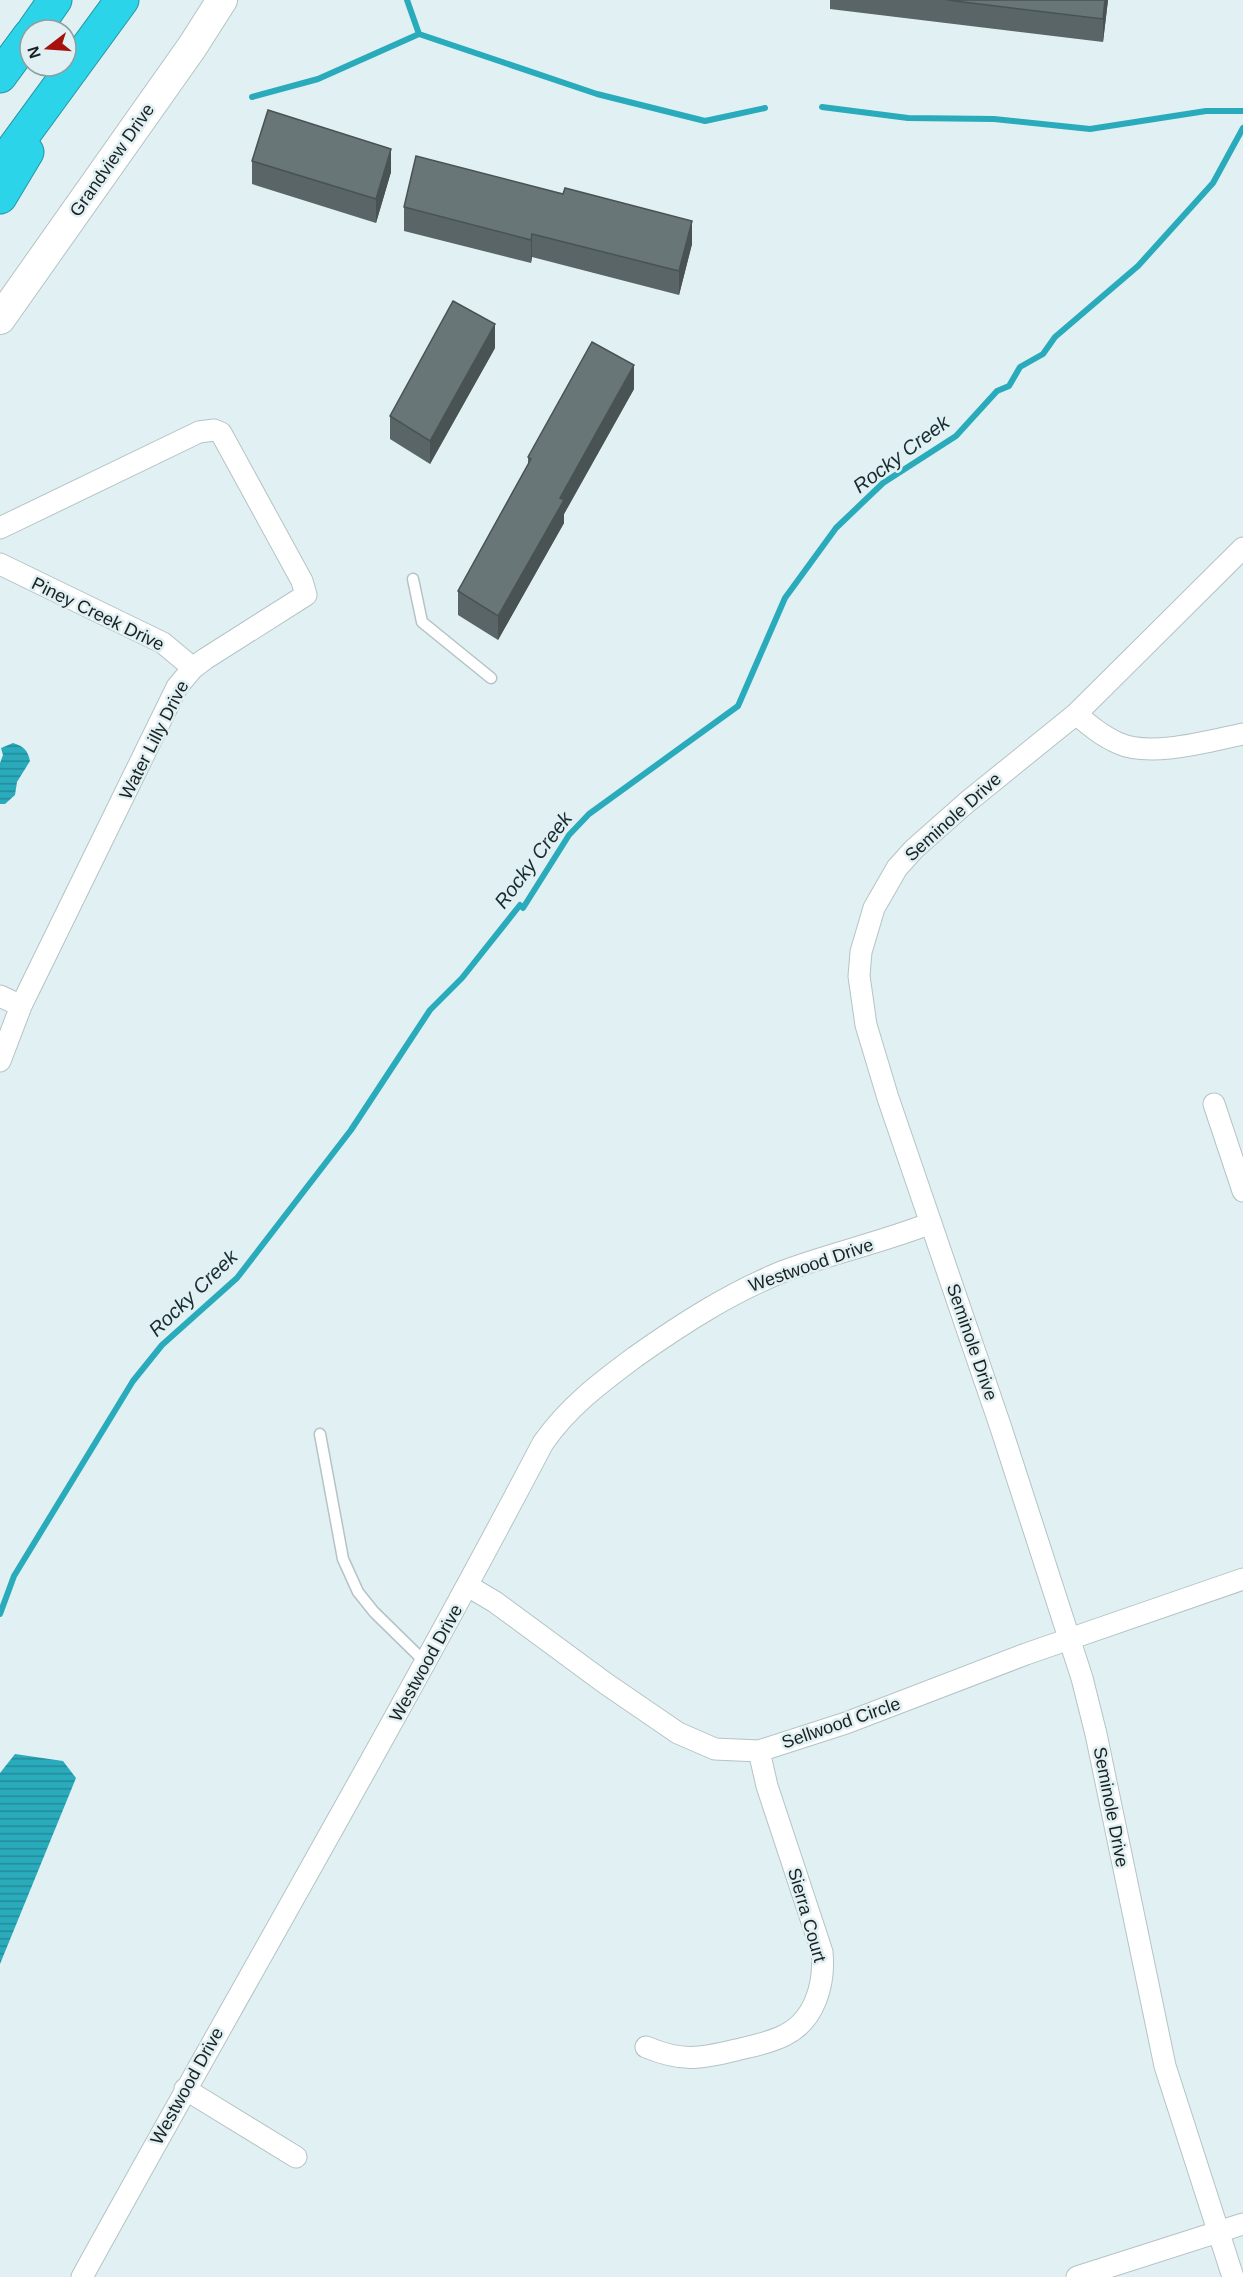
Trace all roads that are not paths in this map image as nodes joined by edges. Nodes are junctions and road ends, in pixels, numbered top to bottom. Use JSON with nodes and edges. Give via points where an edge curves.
{"nodes":[{"id":1,"x":122,"y":0,"type":"edge"},
{"id":2,"x":222,"y":0,"type":"edge"},
{"id":3,"x":94,"y":38,"type":"junction"},
{"id":4,"x":18,"y":45,"type":"edge"},
{"id":5,"x":18,"y":51,"type":"edge"},
{"id":6,"x":0,"y":64,"type":"edge"},
{"id":7,"x":0,"y":76,"type":"edge"},
{"id":8,"x":0,"y":167,"type":"edge"},
{"id":9,"x":0,"y":197,"type":"edge"},
{"id":10,"x":0,"y":319,"type":"edge"},
{"id":11,"x":0,"y":528,"type":"edge"},
{"id":12,"x":1243,"y":548,"type":"edge"},
{"id":13,"x":0,"y":564,"type":"edge"},
{"id":14,"x":412,"y":579,"type":"dead end"},
{"id":15,"x":193,"y":668,"type":"junction"},
{"id":16,"x":491,"y":678,"type":"dead end"},
{"id":17,"x":1076,"y":714,"type":"junction"},
{"id":18,"x":1243,"y":734,"type":"edge"},
{"id":19,"x":0,"y":996,"type":"edge"},
{"id":20,"x":21,"y":1005,"type":"junction"},
{"id":21,"x":0,"y":1061,"type":"edge"},
{"id":22,"x":1214,"y":1104,"type":"dead end"},
{"id":23,"x":1243,"y":1191,"type":"edge"},
{"id":24,"x":931,"y":1222,"type":"junction"},
{"id":25,"x":320,"y":1434,"type":"dead end"},
{"id":26,"x":1243,"y":1579,"type":"edge"},
{"id":27,"x":468,"y":1586,"type":"junction"},
{"id":28,"x":1070,"y":1638,"type":"junction"},
{"id":29,"x":426,"y":1663,"type":"junction"},
{"id":30,"x":759,"y":1751,"type":"junction"},
{"id":31,"x":646,"y":2047,"type":"dead end"},
{"id":32,"x":185,"y":2089,"type":"junction"},
{"id":33,"x":296,"y":2157,"type":"dead end"},
{"id":34,"x":1243,"y":2224,"type":"edge"},
{"id":35,"x":1219,"y":2232,"type":"junction"},
{"id":36,"x":82,"y":2277,"type":"edge"},
{"id":37,"x":1077,"y":2277,"type":"edge"},
{"id":38,"x":1233,"y":2277,"type":"edge"}],
"edges":[{"from":1,"to":3,"type":"highway"},
{"from":2,"to":10,"type":"street","name":"Grandview Drive"},
{"from":3,"to":8,"type":"highway"},
{"from":3,"to":9,"type":"highway"},
{"from":4,"to":6,"type":"highway"},
{"from":5,"to":7,"type":"highway"},
{"from":11,"to":15,"type":"street","name":"Water Lilly Drive","via":[[199,432],[214,430],[221,434],[302,580],[306,595]]},
{"from":12,"to":17,"type":"street","name":"Seminole Drive"},
{"from":13,"to":15,"type":"street","name":"Piney Creek Drive","via":[[163,643]]},
{"from":14,"to":16,"type":"lane","via":[[422,622]]},
{"from":15,"to":20,"type":"street","name":"Water Lilly Drive","via":[[177,687]]},
{"from":17,"to":18,"type":"street","via":[[1097,731],[1135,749],[1153,750]]},
{"from":17,"to":24,"type":"street","name":"Seminole Drive","via":[[914,849],[885,885],[867,928],[859,976],[866,1025]]},
{"from":19,"to":20,"type":"street"},
{"from":20,"to":21,"type":"street","name":"Water Lilly Drive"},
{"from":22,"to":23,"type":"street"},
{"from":24,"to":27,"type":"street","name":"Westwood Drive","via":[[786,1270],[738,1291],[685,1321],[593,1388],[543,1443]]},
{"from":24,"to":28,"type":"street","name":"Seminole Drive"},
{"from":25,"to":29,"type":"lane","via":[[343,1559],[358,1592]]},
{"from":26,"to":28,"type":"street","name":"Sellwood Circle"},
{"from":27,"to":29,"type":"street","name":"Westwood Drive"},
{"from":27,"to":30,"type":"street","name":"Sellwood Circle","via":[[678,1733],[715,1749]]},
{"from":28,"to":30,"type":"street","name":"Sellwood Circle","via":[[846,1724]]},
{"from":28,"to":35,"type":"street","name":"Seminole Drive","via":[[1096,1734],[1165,2066]]},
{"from":29,"to":32,"type":"street","name":"Westwood Drive"},
{"from":30,"to":31,"type":"street","name":"Sierra Court","via":[[822,1952],[823,1976],[818,1996],[806,2017],[793,2029],[755,2046],[691,2058],[670,2057]]},
{"from":32,"to":33,"type":"street"},
{"from":32,"to":36,"type":"street","name":"Westwood Drive"},
{"from":34,"to":35,"type":"street"},
{"from":35,"to":37,"type":"street"},
{"from":35,"to":38,"type":"street","name":"Seminole Drive"}]}
